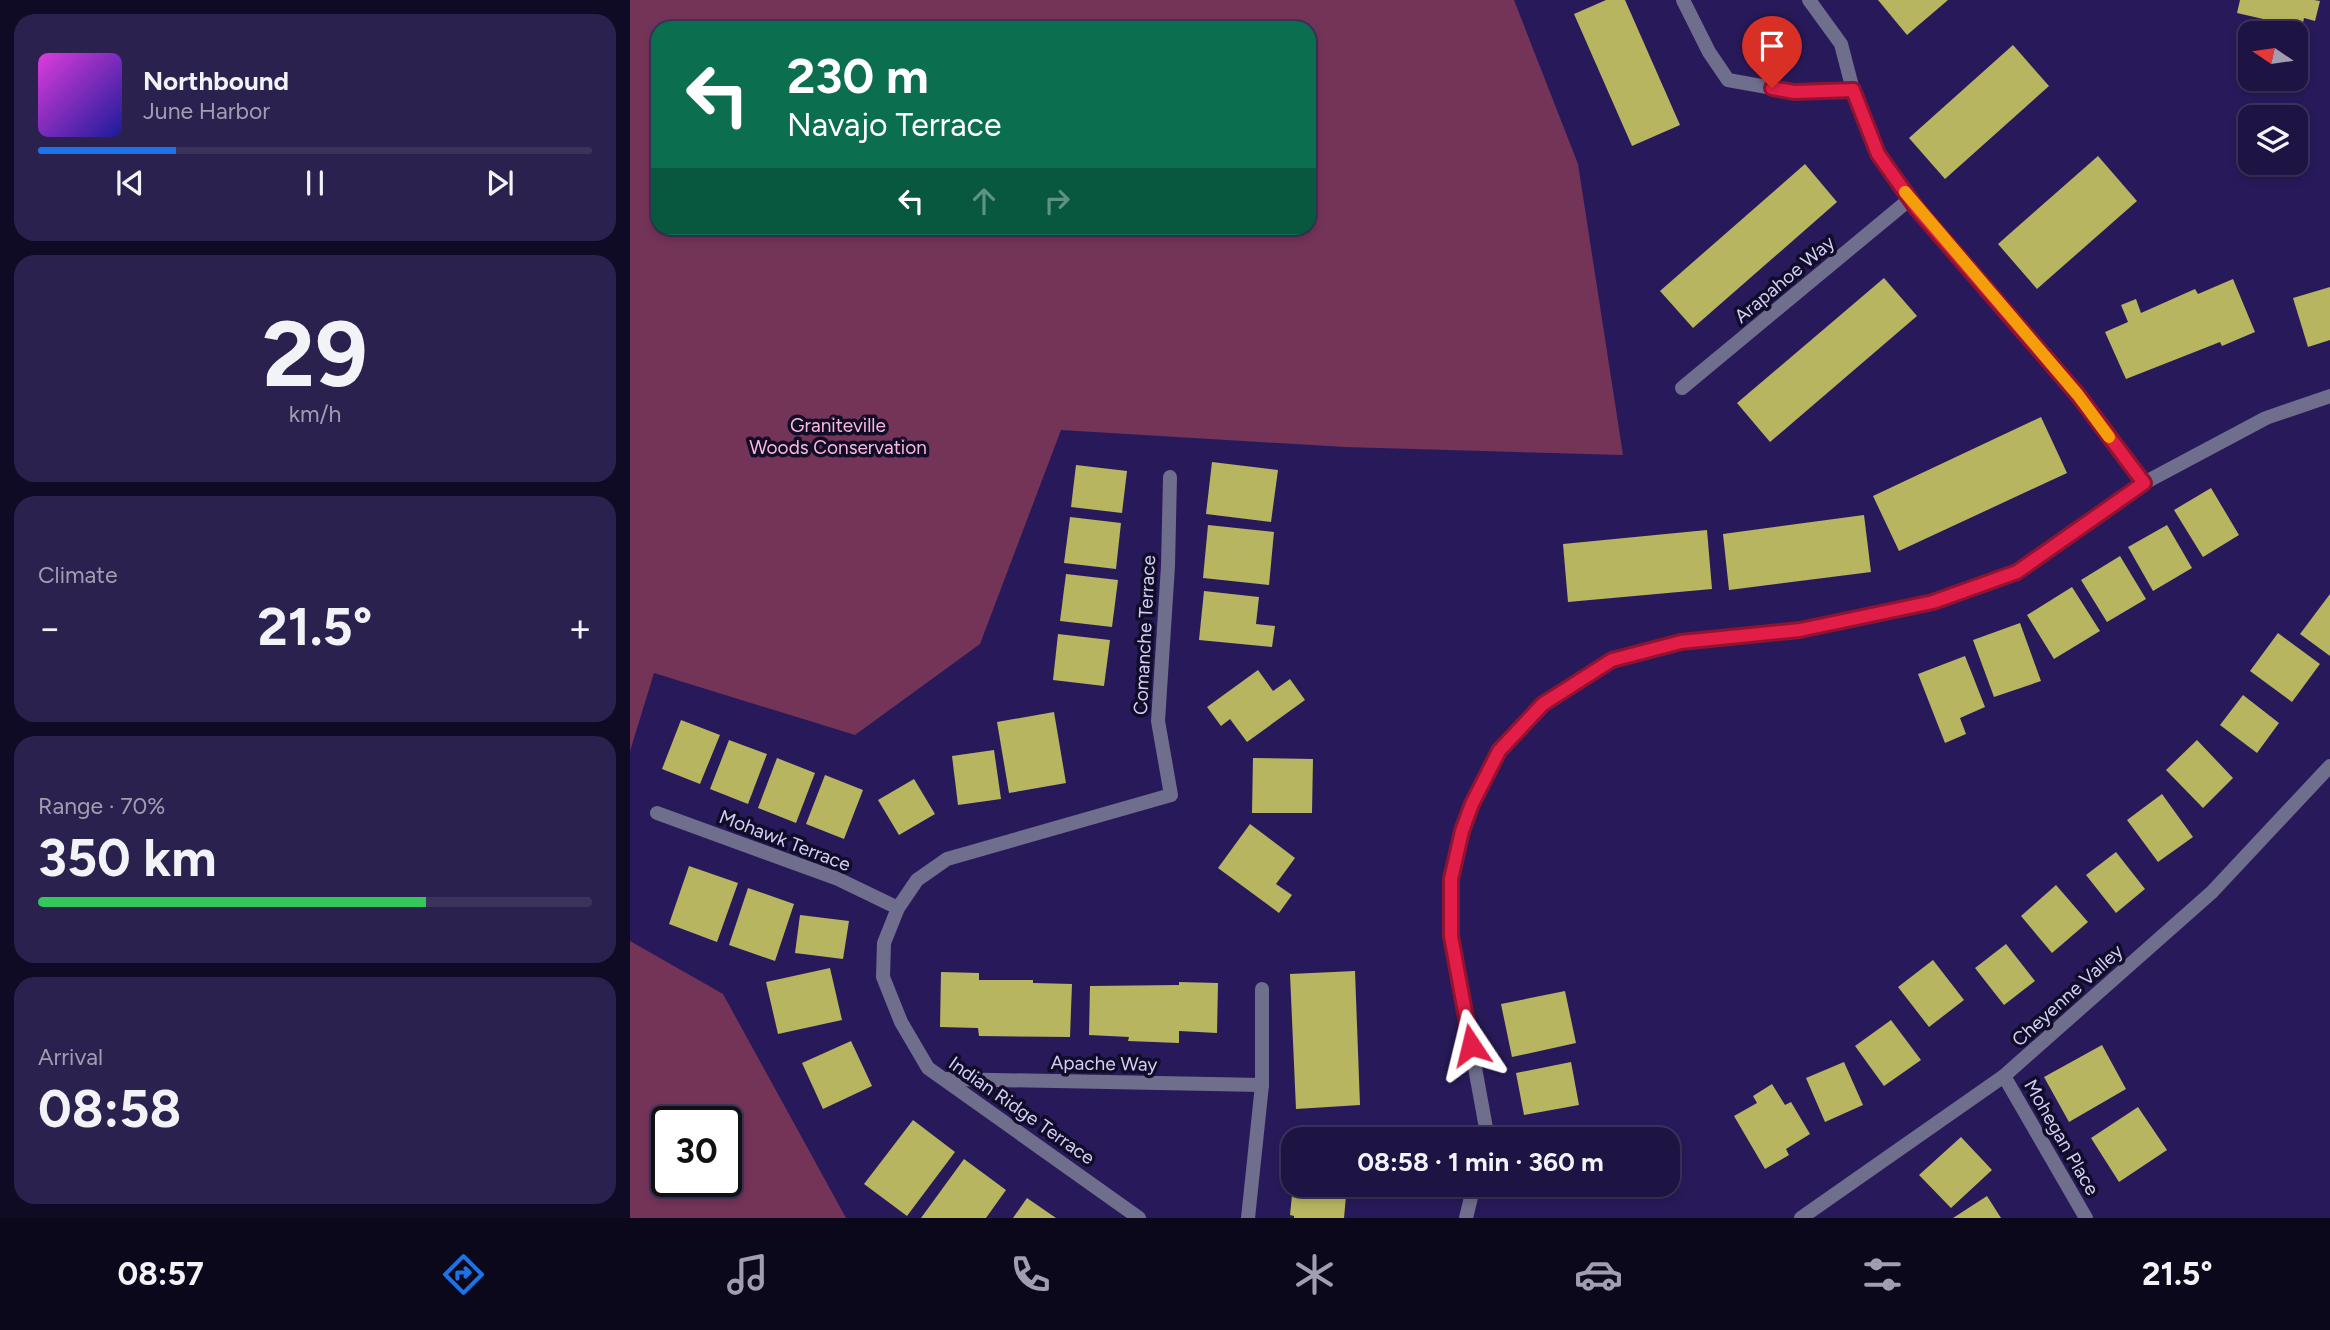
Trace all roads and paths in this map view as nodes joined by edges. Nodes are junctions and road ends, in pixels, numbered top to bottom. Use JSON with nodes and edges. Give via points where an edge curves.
{"nodes":[{"id":1,"x":1683,"y":0,"type":"edge"},
{"id":2,"x":1808,"y":0,"type":"edge"},
{"id":3,"x":1853,"y":90,"type":"junction"},
{"id":4,"x":1910,"y":199,"type":"junction"},
{"id":5,"x":1682,"y":388,"type":"dead end"},
{"id":6,"x":2330,"y":396,"type":"edge"},
{"id":7,"x":1170,"y":477,"type":"dead end"},
{"id":8,"x":2144,"y":483,"type":"junction"},
{"id":9,"x":2330,"y":766,"type":"edge"},
{"id":10,"x":1171,"y":795,"type":"joint"},
{"id":11,"x":657,"y":813,"type":"dead end"},
{"id":12,"x":898,"y":908,"type":"junction"},
{"id":13,"x":1262,"y":989,"type":"dead end"},
{"id":14,"x":2004,"y":1076,"type":"junction"},
{"id":15,"x":945,"y":1079,"type":"junction"},
{"id":16,"x":1262,"y":1085,"type":"junction"},
{"id":17,"x":1486,"y":1127,"type":"edge"},
{"id":18,"x":1471,"y":1197,"type":"edge"},
{"id":19,"x":1139,"y":1218,"type":"edge"},
{"id":20,"x":1248,"y":1218,"type":"edge"},
{"id":21,"x":1466,"y":1218,"type":"edge"},
{"id":22,"x":1801,"y":1218,"type":"edge"},
{"id":23,"x":2087,"y":1218,"type":"edge"}],
"edges":[{"from":1,"to":3,"type":"street","via":[[1728,80],[1794,92]]},
{"from":2,"to":3,"type":"street","via":[[1842,44]]},
{"from":3,"to":4,"type":"street","via":[[1878,154]]},
{"from":4,"to":5,"type":"street","name":"Arapahoe Way"},
{"from":4,"to":8,"type":"street","via":[[2078,395]]},
{"from":6,"to":8,"type":"street","via":[[2266,418]]},
{"from":7,"to":10,"type":"street","name":"Comanche Terrace","via":[[1158,721]]},
{"from":8,"to":17,"type":"street","via":[[2017,572],[1933,602],[1800,630],[1681,642],[1612,660],[1543,704],[1499,751],[1472,804],[1451,879],[1451,936]]},
{"from":9,"to":14,"type":"street","name":"Cheyenne Valley","via":[[2212,892]]},
{"from":10,"to":12,"type":"street","name":"Indian Ridge Terrace","via":[[947,859],[917,880]]},
{"from":11,"to":12,"type":"street","name":"Mohawk Terrace","via":[[838,879]]},
{"from":12,"to":15,"type":"street","name":"Indian Ridge Terrace","via":[[884,943],[883,977],[901,1022],[928,1068]]},
{"from":13,"to":16,"type":"street"},
{"from":14,"to":22,"type":"street","name":"Cheyenne Valley"},
{"from":14,"to":23,"type":"street","name":"Mohegan Place"},
{"from":15,"to":16,"type":"street","name":"Apache Way"},
{"from":15,"to":19,"type":"street","name":"Indian Ridge Terrace"},
{"from":16,"to":20,"type":"street"},
{"from":18,"to":21,"type":"street"}]}
